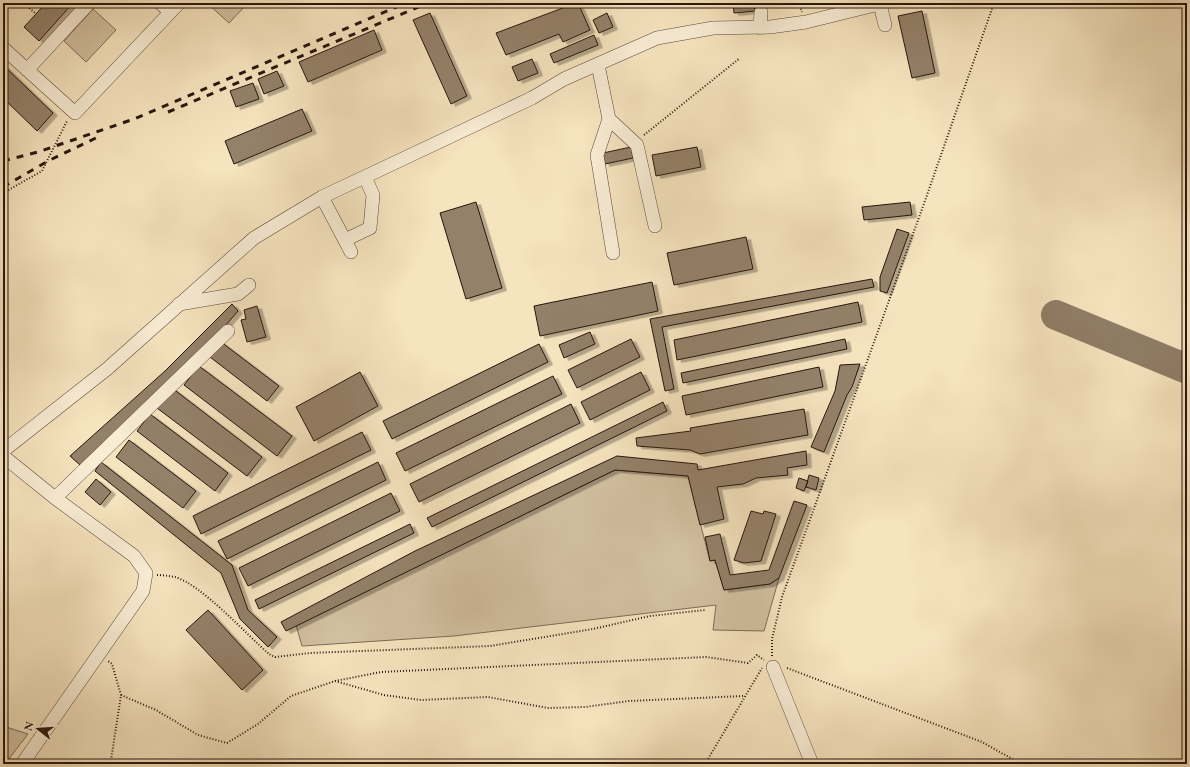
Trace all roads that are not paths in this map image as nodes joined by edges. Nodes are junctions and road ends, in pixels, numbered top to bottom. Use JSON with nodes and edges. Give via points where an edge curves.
{"nodes":[{"id":1,"x":89,"y":3,"type":"edge"},
{"id":2,"x":160,"y":3,"type":"edge"},
{"id":3,"x":881,"y":3,"type":"edge"},
{"id":4,"x":174,"y":8,"type":"edge"},
{"id":5,"x":761,"y":12,"type":"dead end"},
{"id":6,"x":885,"y":26,"type":"dead end"},
{"id":7,"x":760,"y":28,"type":"junction"},
{"id":8,"x":3,"y":48,"type":"edge"},
{"id":9,"x":598,"y":65,"type":"junction"},
{"id":10,"x":27,"y":70,"type":"junction"},
{"id":11,"x":610,"y":119,"type":"junction"},
{"id":12,"x":364,"y":177,"type":"junction"},
{"id":13,"x":322,"y":197,"type":"junction"},
{"id":14,"x":655,"y":226,"type":"dead end"},
{"id":15,"x":345,"y":240,"type":"junction"},
{"id":16,"x":352,"y":252,"type":"dead end"},
{"id":17,"x":613,"y":253,"type":"dead end"},
{"id":18,"x":249,"y":285,"type":"dead end"},
{"id":19,"x":179,"y":304,"type":"junction"},
{"id":20,"x":228,"y":331,"type":"dead end"},
{"id":21,"x":3,"y":451,"type":"edge"},
{"id":22,"x":3,"y":456,"type":"edge"},
{"id":23,"x":55,"y":498,"type":"junction"},
{"id":24,"x":773,"y":667,"type":"road end"},
{"id":25,"x":22,"y":764,"type":"edge"},
{"id":26,"x":812,"y":764,"type":"edge"}],
"edges":[{"from":1,"to":10,"type":"street"},
{"from":2,"to":4,"type":"street"},
{"from":3,"to":6,"type":"street"},
{"from":3,"to":7,"type":"street","via":[[806,22]]},
{"from":4,"to":10,"type":"street","via":[[75,114]]},
{"from":5,"to":7,"type":"street"},
{"from":7,"to":9,"type":"street","via":[[713,28],[657,38]]},
{"from":8,"to":10,"type":"street"},
{"from":9,"to":11,"type":"street"},
{"from":9,"to":12,"type":"street","via":[[564,79],[534,102]]},
{"from":11,"to":14,"type":"street","via":[[637,145]]},
{"from":11,"to":17,"type":"street","via":[[596,155]]},
{"from":12,"to":13,"type":"street"},
{"from":12,"to":15,"type":"street","via":[[373,195],[370,228]]},
{"from":13,"to":15,"type":"street"},
{"from":13,"to":19,"type":"street","via":[[254,238]]},
{"from":15,"to":16,"type":"street"},
{"from":18,"to":19,"type":"street","via":[[238,294]]},
{"from":19,"to":21,"type":"street","via":[[107,369]]},
{"from":20,"to":23,"type":"street"},
{"from":22,"to":23,"type":"street"},
{"from":23,"to":25,"type":"street","via":[[134,556],[146,573],[143,591]]},
{"from":24,"to":26,"type":"street"}]}
